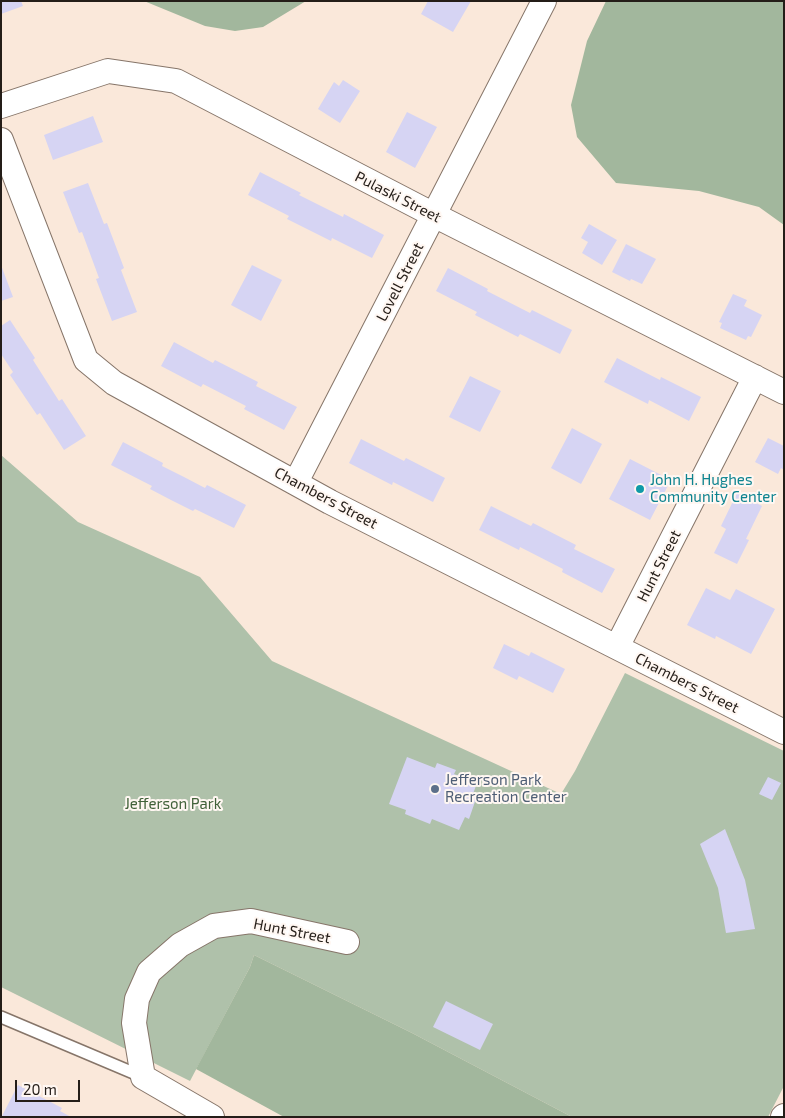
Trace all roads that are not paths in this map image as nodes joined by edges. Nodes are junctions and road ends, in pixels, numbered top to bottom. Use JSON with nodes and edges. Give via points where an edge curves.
{"nodes":[{"id":1,"x":544,"y":1,"type":"edge"},
{"id":2,"x":1,"y":106,"type":"edge"},
{"id":3,"x":1,"y":140,"type":"edge"},
{"id":4,"x":434,"y":215,"type":"junction"},
{"id":5,"x":755,"y":377,"type":"junction"},
{"id":6,"x":784,"y":392,"type":"edge"},
{"id":7,"x":296,"y":482,"type":"junction"},
{"id":8,"x":618,"y":647,"type":"junction"},
{"id":9,"x":784,"y":732,"type":"edge"},
{"id":10,"x":348,"y":942,"type":"dead end"},
{"id":11,"x":1,"y":1017,"type":"edge"},
{"id":12,"x":143,"y":1077,"type":"junction"},
{"id":13,"x":212,"y":1117,"type":"edge"}],
"edges":[{"from":1,"to":4,"type":"street","name":"Lovell Street"},
{"from":2,"to":4,"type":"street","name":"Pulaski Street","via":[[108,71],[176,81]]},
{"from":3,"to":7,"type":"street","name":"Chambers Street","via":[[86,360],[114,382]]},
{"from":4,"to":5,"type":"street","name":"Pulaski Street"},
{"from":4,"to":7,"type":"street","name":"Lovell Street"},
{"from":5,"to":6,"type":"street","name":"Pulaski Street"},
{"from":5,"to":8,"type":"street","name":"Hunt Street"},
{"from":7,"to":8,"type":"street","name":"Chambers Street"},
{"from":8,"to":9,"type":"street","name":"Chambers Street"},
{"from":10,"to":12,"type":"street","name":"Hunt Street","via":[[251,922],[214,926],[180,945],[150,972],[138,998],[134,1023]]},
{"from":11,"to":12,"type":"lane"},
{"from":12,"to":13,"type":"street"}]}
